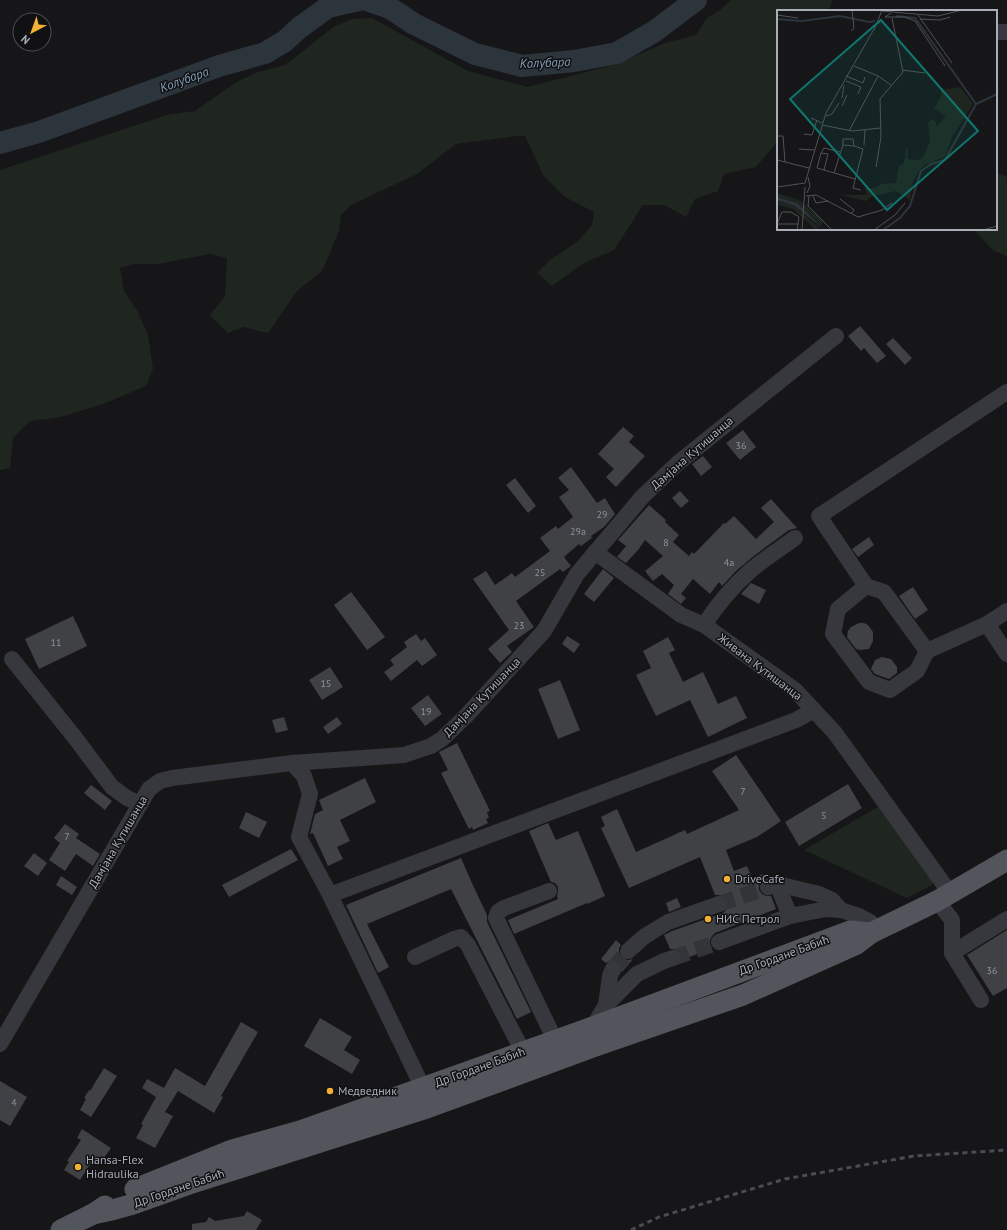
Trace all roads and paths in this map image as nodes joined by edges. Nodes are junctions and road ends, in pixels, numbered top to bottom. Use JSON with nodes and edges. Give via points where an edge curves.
{"nodes":[{"id":1,"x":836,"y":336,"type":"dead end"},
{"id":2,"x":1007,"y":392,"type":"edge"},
{"id":3,"x":795,"y":538,"type":"dead end"},
{"id":4,"x":595,"y":552,"type":"junction"},
{"id":5,"x":866,"y":586,"type":"junction"},
{"id":6,"x":1007,"y":611,"type":"edge"},
{"id":7,"x":987,"y":624,"type":"junction"},
{"id":8,"x":704,"y":625,"type":"junction"},
{"id":9,"x":926,"y":651,"type":"junction"},
{"id":10,"x":1007,"y":654,"type":"edge"},
{"id":11,"x":12,"y":659,"type":"dead end"},
{"id":12,"x":814,"y":710,"type":"junction"},
{"id":13,"x":292,"y":763,"type":"junction"},
{"id":14,"x":140,"y":804,"type":"junction"},
{"id":15,"x":1007,"y":860,"type":"edge"},
{"id":16,"x":549,"y":892,"type":"dead end"},
{"id":17,"x":330,"y":895,"type":"junction"},
{"id":18,"x":944,"y":897,"type":"junction"},
{"id":19,"x":719,"y":904,"type":"tunnel mouth"},
{"id":20,"x":841,"y":910,"type":"junction"},
{"id":21,"x":790,"y":916,"type":"junction"},
{"id":22,"x":1007,"y":919,"type":"edge"},
{"id":23,"x":874,"y":931,"type":"junction"},
{"id":24,"x":719,"y":942,"type":"tunnel mouth"},
{"id":25,"x":628,"y":950,"type":"tunnel mouth"},
{"id":26,"x":952,"y":953,"type":"junction"},
{"id":27,"x":415,"y":958,"type":"dead end"},
{"id":28,"x":673,"y":958,"type":"tunnel mouth"},
{"id":29,"x":613,"y":969,"type":"tunnel mouth"},
{"id":30,"x":981,"y":1000,"type":"dead end"},
{"id":31,"x":606,"y":1005,"type":"junction"},
{"id":32,"x":593,"y":1027,"type":"junction"},
{"id":33,"x":555,"y":1040,"type":"junction"},
{"id":34,"x":0,"y":1044,"type":"edge"},
{"id":35,"x":527,"y":1061,"type":"junction"},
{"id":36,"x":423,"y":1088,"type":"junction"},
{"id":37,"x":93,"y":1214,"type":"junction"},
{"id":38,"x":61,"y":1230,"type":"edge"}],
"edges":[{"from":1,"to":4,"type":"street","name":"Дамјана Кутишанца","via":[[678,463],[643,496]]},
{"from":2,"to":5,"type":"street","via":[[819,516]]},
{"from":3,"to":8,"type":"street","via":[[736,584]]},
{"from":4,"to":8,"type":"street","name":"Живана Кутишанца","via":[[681,615]]},
{"from":4,"to":13,"type":"street","name":"Дамјана Кутишанца","via":[[577,574],[544,631],[442,739],[431,746],[404,755]]},
{"from":5,"to":9,"type":"street","via":[[884,592]]},
{"from":5,"to":9,"type":"street","via":[[838,608],[833,634],[869,682],[890,690],[917,671]]},
{"from":6,"to":7,"type":"street"},
{"from":7,"to":9,"type":"street"},
{"from":7,"to":10,"type":"street"},
{"from":8,"to":12,"type":"street","name":"Живана Кутишанца","via":[[795,690]]},
{"from":11,"to":14,"type":"street","via":[[112,787]]},
{"from":12,"to":17,"type":"street","via":[[796,720]]},
{"from":12,"to":18,"type":"street","name":"Живана Кутишанца","via":[[835,733]]},
{"from":13,"to":14,"type":"street","name":"Дамјана Кутишанца","via":[[160,781],[149,789]]},
{"from":13,"to":17,"type":"street","via":[[304,776],[310,794],[299,837]]},
{"from":14,"to":34,"type":"street","name":"Дамјана Кутишанца"},
{"from":15,"to":18,"type":"main road","name":"Др Гордане Бабић"},
{"from":16,"to":33,"type":"street","via":[[504,908],[498,912],[496,918]]},
{"from":17,"to":36,"type":"street"},
{"from":18,"to":23,"type":"main road","name":"Др Гордане Бабић"},
{"from":18,"to":26,"type":"street","name":"Живана Кутишанца","via":[[952,920]]},
{"from":19,"to":25,"type":"street","via":[[668,922]]},
{"from":20,"to":21,"type":"street","via":[[826,909]]},
{"from":20,"to":21,"type":"street","via":[[832,900],[819,894],[773,885]]},
{"from":20,"to":23,"type":"street","via":[[870,922]]},
{"from":21,"to":24,"type":"street"},
{"from":22,"to":26,"type":"street"},
{"from":23,"to":32,"type":"main road","name":"Др Гордане Бабић","via":[[850,931]]},
{"from":23,"to":35,"type":"main road","name":"Др Гордане Бабић","via":[[855,945],[743,995],[593,1047]]},
{"from":26,"to":30,"type":"street"},
{"from":27,"to":35,"type":"street","via":[[461,937],[468,945]]},
{"from":28,"to":31,"type":"street","via":[[637,974]]},
{"from":29,"to":31,"type":"street"},
{"from":31,"to":32,"type":"street"},
{"from":32,"to":33,"type":"main road","name":"Др Гордане Бабић"},
{"from":33,"to":35,"type":"main road","name":"Др Гордане Бабић"},
{"from":35,"to":36,"type":"main road","name":"Др Гордане Бабић"},
{"from":35,"to":37,"type":"main road","name":"Др Гордане Бабић","via":[[413,1112],[130,1205]]},
{"from":36,"to":37,"type":"main road","name":"Др Гордане Бабић","via":[[303,1130],[232,1150],[127,1192]]},
{"from":37,"to":38,"type":"main road","name":"Др Гордане Бабић"}]}
